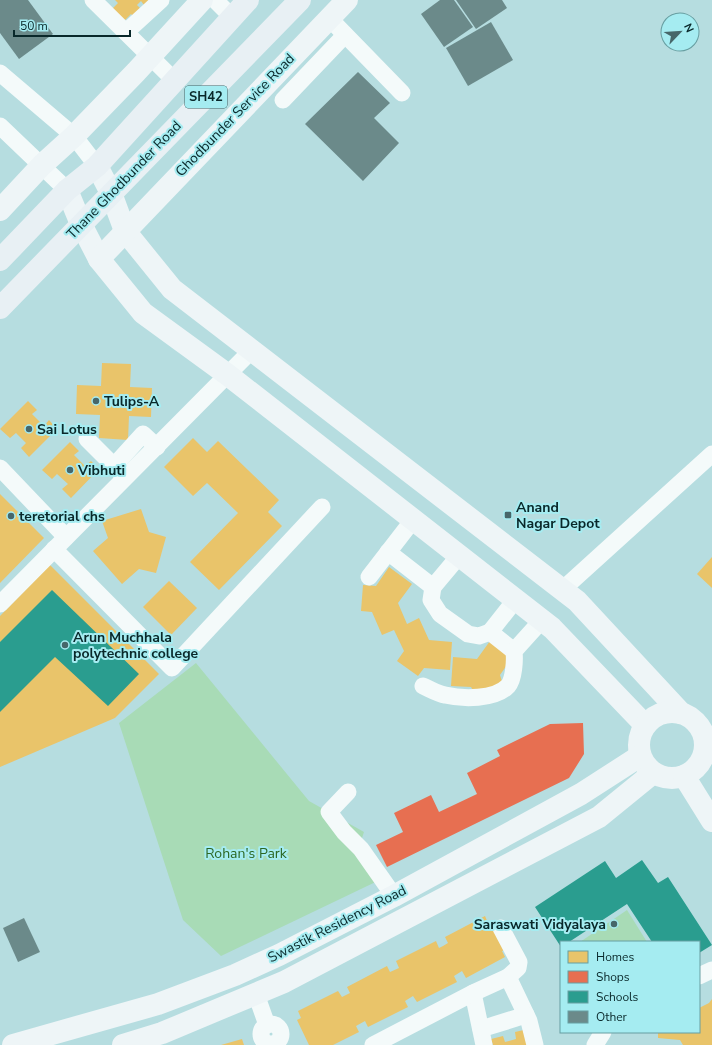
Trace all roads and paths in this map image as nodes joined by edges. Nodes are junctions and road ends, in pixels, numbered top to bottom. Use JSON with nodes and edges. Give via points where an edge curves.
{"nodes":[{"id":1,"x":93,"y":0,"type":"edge"},
{"id":2,"x":161,"y":0,"type":"edge"},
{"id":3,"x":202,"y":0,"type":"edge"},
{"id":4,"x":215,"y":0,"type":"edge"},
{"id":5,"x":248,"y":0,"type":"edge"},
{"id":6,"x":300,"y":0,"type":"edge"},
{"id":7,"x":346,"y":0,"type":"edge"},
{"id":8,"x":232,"y":17,"type":"junction"},
{"id":9,"x":329,"y":18,"type":"junction"},
{"id":10,"x":126,"y":32,"type":"junction"},
{"id":11,"x":345,"y":35,"type":"junction"},
{"id":12,"x":149,"y":56,"type":"junction"},
{"id":13,"x":0,"y":73,"type":"edge"},
{"id":14,"x":175,"y":81,"type":"junction"},
{"id":15,"x":402,"y":93,"type":"dead end"},
{"id":16,"x":283,"y":100,"type":"dead end"},
{"id":17,"x":0,"y":126,"type":"edge"},
{"id":18,"x":74,"y":136,"type":"junction"},
{"id":19,"x":42,"y":165,"type":"junction"},
{"id":20,"x":97,"y":166,"type":"junction"},
{"id":21,"x":67,"y":190,"type":"junction"},
{"id":22,"x":111,"y":193,"type":"junction"},
{"id":23,"x":0,"y":210,"type":"edge"},
{"id":24,"x":80,"y":224,"type":"junction"},
{"id":25,"x":125,"y":232,"type":"junction"},
{"id":26,"x":98,"y":259,"type":"junction"},
{"id":27,"x":0,"y":260,"type":"edge"},
{"id":28,"x":0,"y":308,"type":"edge"},
{"id":29,"x":253,"y":350,"type":"junction"},
{"id":30,"x":228,"y":375,"type":"junction"},
{"id":31,"x":197,"y":390,"type":"dead end"},
{"id":32,"x":87,"y":439,"type":"dead end"},
{"id":33,"x":153,"y":443,"type":"junction"},
{"id":34,"x":712,"y":454,"type":"edge"},
{"id":35,"x":0,"y":468,"type":"edge"},
{"id":36,"x":120,"y":472,"type":"junction"},
{"id":37,"x":322,"y":507,"type":"dead end"},
{"id":38,"x":413,"y":520,"type":"junction"},
{"id":39,"x":66,"y":537,"type":"junction"},
{"id":40,"x":54,"y":549,"type":"junction"},
{"id":41,"x":388,"y":552,"type":"junction"},
{"id":42,"x":459,"y":556,"type":"junction"},
{"id":43,"x":369,"y":577,"type":"dead end"},
{"id":44,"x":433,"y":587,"type":"junction"},
{"id":45,"x":562,"y":590,"type":"junction"},
{"id":46,"x":516,"y":599,"type":"junction"},
{"id":47,"x":0,"y":604,"type":"edge"},
{"id":48,"x":542,"y":620,"type":"junction"},
{"id":49,"x":490,"y":632,"type":"junction"},
{"id":50,"x":514,"y":651,"type":"junction"},
{"id":51,"x":423,"y":686,"type":"dead end"},
{"id":52,"x":681,"y":713,"type":"junction"},
{"id":53,"x":645,"y":725,"type":"junction"},
{"id":54,"x":710,"y":754,"type":"edge"},
{"id":55,"x":640,"y":756,"type":"junction"},
{"id":56,"x":653,"y":773,"type":"junction"},
{"id":57,"x":684,"y":776,"type":"junction"},
{"id":58,"x":348,"y":792,"type":"dead end"},
{"id":59,"x":712,"y":821,"type":"edge"},
{"id":60,"x":394,"y":896,"type":"junction"},
{"id":61,"x":501,"y":928,"type":"dead end"},
{"id":62,"x":264,"y":961,"type":"junction"},
{"id":63,"x":712,"y":970,"type":"edge"},
{"id":64,"x":235,"y":975,"type":"junction"},
{"id":65,"x":700,"y":976,"type":"edge"},
{"id":66,"x":508,"y":977,"type":"junction"},
{"id":67,"x":258,"y":993,"type":"junction"},
{"id":68,"x":473,"y":993,"type":"junction"},
{"id":69,"x":176,"y":997,"type":"junction"},
{"id":70,"x":526,"y":1015,"type":"junction"},
{"id":71,"x":185,"y":1024,"type":"junction"},
{"id":72,"x":602,"y":1033,"type":"edge"},
{"id":73,"x":483,"y":1037,"type":"edge"},
{"id":74,"x":275,"y":1043,"type":"edge"},
{"id":75,"x":13,"y":1045,"type":"edge"},
{"id":76,"x":123,"y":1045,"type":"edge"},
{"id":77,"x":373,"y":1045,"type":"edge"},
{"id":78,"x":535,"y":1045,"type":"edge"},
{"id":79,"x":595,"y":1045,"type":"edge"}],
"edges":[{"from":1,"to":10,"type":"street"},
{"from":2,"to":10,"type":"street"},
{"from":3,"to":12,"type":"main road"},
{"from":4,"to":8,"type":"street"},
{"from":5,"to":8,"type":"main road","name":"Thane Ghodbunder Road","number":"SH42"},
{"from":6,"to":22,"type":"main road","name":"Thane Ghodbunder Road","number":"SH42"},
{"from":7,"to":9,"type":"main road","name":"Ghodbunder Service Road"},
{"from":8,"to":14,"type":"main road","name":"Thane Ghodbunder Road","number":"SH42"},
{"from":9,"to":11,"type":"street"},
{"from":9,"to":25,"type":"main road","name":"Ghodbunder Service Road"},
{"from":10,"to":12,"type":"street"},
{"from":11,"to":15,"type":"street"},
{"from":11,"to":16,"type":"street"},
{"from":12,"to":14,"type":"street"},
{"from":12,"to":18,"type":"main road"},
{"from":13,"to":18,"type":"street"},
{"from":14,"to":20,"type":"main road","name":"Thane Ghodbunder Road","number":"SH42"},
{"from":17,"to":19,"type":"street"},
{"from":18,"to":19,"type":"main road"},
{"from":18,"to":20,"type":"street"},
{"from":19,"to":21,"type":"street"},
{"from":19,"to":23,"type":"main road"},
{"from":20,"to":21,"type":"main road","name":"Thane Ghodbunder Road","number":"SH42"},
{"from":20,"to":22,"type":"main road"},
{"from":21,"to":24,"type":"main road"},
{"from":21,"to":27,"type":"main road","name":"Thane Ghodbunder Road","number":"SH42"},
{"from":22,"to":24,"type":"main road","name":"Thane Ghodbunder Road","number":"SH42"},
{"from":22,"to":25,"type":"main road"},
{"from":24,"to":26,"type":"main road"},
{"from":24,"to":28,"type":"main road","name":"Thane Ghodbunder Road","number":"SH42"},
{"from":25,"to":26,"type":"main road","name":"Ghodbunder Service Road"},
{"from":25,"to":29,"type":"main road","via":[[172,288]]},
{"from":26,"to":30,"type":"main road","via":[[143,313]]},
{"from":29,"to":30,"type":"street"},
{"from":29,"to":45,"type":"main road"},
{"from":30,"to":33,"type":"street"},
{"from":30,"to":38,"type":"main road"},
{"from":31,"to":33,"type":"street"},
{"from":32,"to":36,"type":"street"},
{"from":33,"to":36,"type":"street"},
{"from":34,"to":45,"type":"street"},
{"from":35,"to":39,"type":"street"},
{"from":36,"to":39,"type":"street"},
{"from":37,"to":40,"type":"street","via":[[172,668]]},
{"from":38,"to":41,"type":"street"},
{"from":38,"to":42,"type":"main road"},
{"from":39,"to":40,"type":"street"},
{"from":40,"to":47,"type":"street"},
{"from":41,"to":43,"type":"street"},
{"from":41,"to":44,"type":"street"},
{"from":42,"to":44,"type":"street"},
{"from":42,"to":46,"type":"main road"},
{"from":44,"to":49,"type":"street","via":[[431,600],[440,614],[468,634],[479,636]]},
{"from":45,"to":52,"type":"main road","via":[[577,601]]},
{"from":46,"to":48,"type":"main road"},
{"from":46,"to":49,"type":"street"},
{"from":48,"to":50,"type":"street"},
{"from":48,"to":53,"type":"main road"},
{"from":49,"to":50,"type":"street"},
{"from":50,"to":51,"type":"street","via":[[515,660],[509,685],[504,690],[477,698],[445,695]]},
{"from":52,"to":53,"type":"main road","via":[[661,713]]},
{"from":52,"to":54,"type":"main road","via":[[696,722],[701,729]]},
{"from":53,"to":55,"type":"main road","via":[[639,740]]},
{"from":54,"to":57,"type":"main road"},
{"from":55,"to":56,"type":"main road"},
{"from":55,"to":60,"type":"main road","name":"Swastik Residency Road","via":[[581,794]]},
{"from":56,"to":57,"type":"main road","via":[[668,778]]},
{"from":56,"to":67,"type":"main road","name":"Swastik Residency Road","via":[[599,817]]},
{"from":57,"to":59,"type":"main road"},
{"from":58,"to":60,"type":"street","via":[[329,812],[361,849]]},
{"from":60,"to":62,"type":"main road","name":"Swastik Residency Road"},
{"from":61,"to":66,"type":"street","via":[[519,962],[518,968]]},
{"from":62,"to":64,"type":"main road","name":"Swastik Residency Road"},
{"from":62,"to":67,"type":"main road"},
{"from":63,"to":65,"type":"street"},
{"from":64,"to":67,"type":"main road"},
{"from":64,"to":69,"type":"main road","name":"Swastik Residency Road"},
{"from":66,"to":68,"type":"street"},
{"from":66,"to":70,"type":"street"},
{"from":67,"to":71,"type":"main road","name":"Swastik Residency Road"},
{"from":67,"to":74,"type":"street","via":[[267,1025],[262,1029],[261,1035],[264,1040]]},
{"from":68,"to":73,"type":"street"},
{"from":68,"to":77,"type":"street"},
{"from":69,"to":71,"type":"main road"},
{"from":69,"to":75,"type":"main road","name":"Swastik Residency Road"},
{"from":70,"to":73,"type":"street"},
{"from":70,"to":78,"type":"street"},
{"from":71,"to":76,"type":"main road","name":"Swastik Residency Road"},
{"from":72,"to":79,"type":"street"}]}
